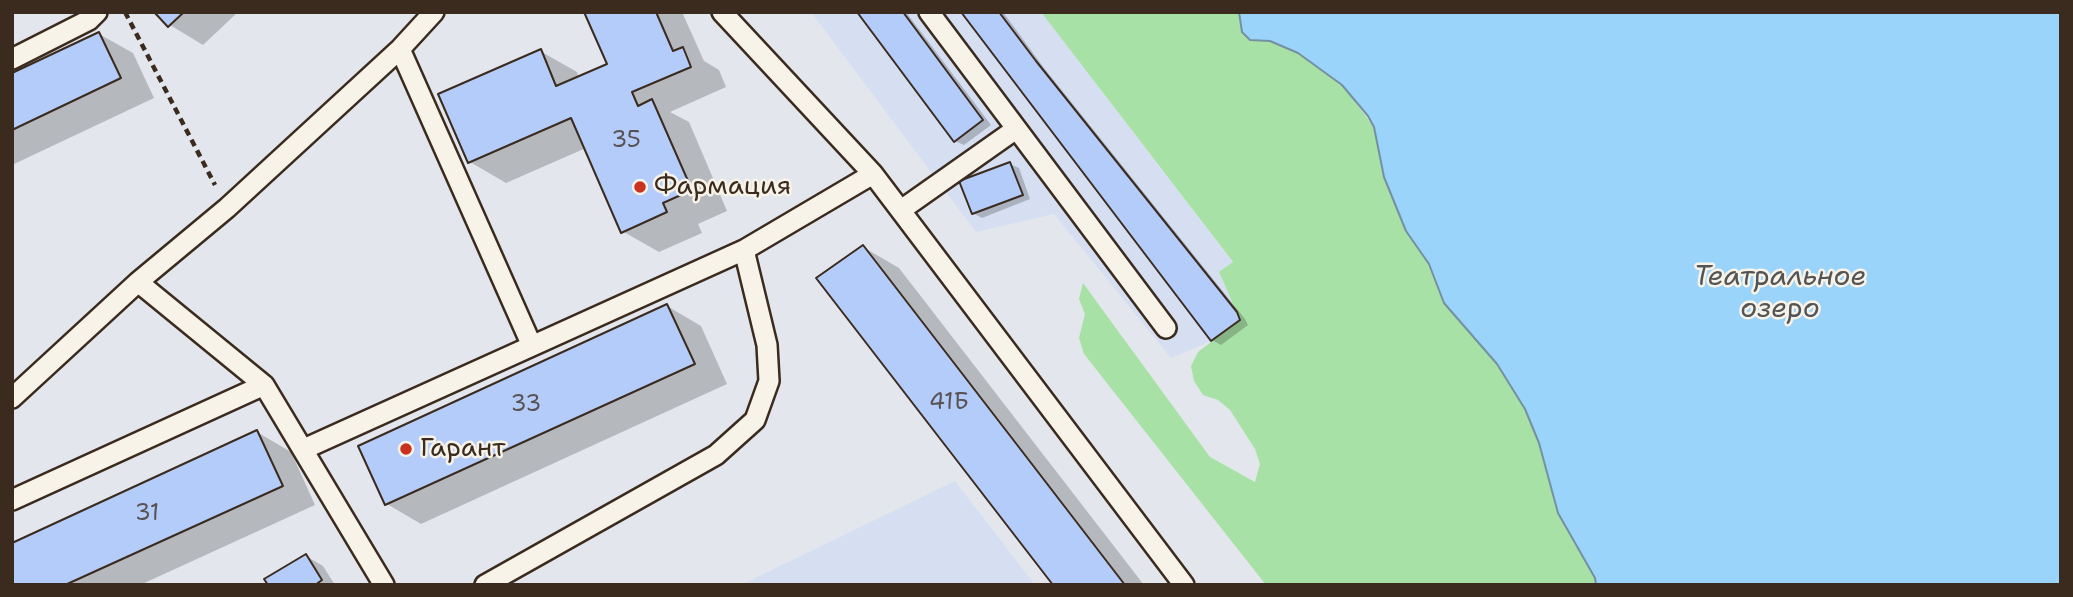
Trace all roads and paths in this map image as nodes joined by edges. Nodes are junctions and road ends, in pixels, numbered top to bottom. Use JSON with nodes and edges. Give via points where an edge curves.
{"nodes":[{"id":1,"x":97,"y":12,"type":"edge"},
{"id":2,"x":125,"y":12,"type":"edge"},
{"id":3,"x":434,"y":12,"type":"edge"},
{"id":4,"x":722,"y":12,"type":"edge"},
{"id":5,"x":929,"y":12,"type":"edge"},
{"id":6,"x":400,"y":49,"type":"junction"},
{"id":7,"x":12,"y":59,"type":"edge"},
{"id":8,"x":1016,"y":129,"type":"junction"},
{"id":9,"x":873,"y":174,"type":"junction"},
{"id":10,"x":227,"y":208,"type":"junction"},
{"id":11,"x":901,"y":210,"type":"junction"},
{"id":12,"x":744,"y":250,"type":"junction"},
{"id":13,"x":138,"y":282,"type":"junction"},
{"id":14,"x":1166,"y":328,"type":"dead end"},
{"id":15,"x":532,"y":346,"type":"junction"},
{"id":16,"x":264,"y":385,"type":"junction"},
{"id":17,"x":12,"y":398,"type":"edge"},
{"id":18,"x":304,"y":449,"type":"junction"},
{"id":19,"x":12,"y":500,"type":"edge"},
{"id":20,"x":384,"y":585,"type":"edge"},
{"id":21,"x":485,"y":585,"type":"edge"},
{"id":22,"x":1184,"y":585,"type":"edge"}],
"edges":[{"from":1,"to":7,"type":"lane"},
{"from":2,"to":10,"type":"path"},
{"from":3,"to":6,"type":"lane"},
{"from":4,"to":9,"type":"lane"},
{"from":5,"to":8,"type":"lane"},
{"from":6,"to":10,"type":"lane"},
{"from":6,"to":15,"type":"lane"},
{"from":8,"to":11,"type":"lane"},
{"from":8,"to":14,"type":"lane"},
{"from":9,"to":11,"type":"lane"},
{"from":9,"to":12,"type":"lane"},
{"from":10,"to":13,"type":"lane"},
{"from":11,"to":22,"type":"lane"},
{"from":12,"to":15,"type":"lane"},
{"from":12,"to":21,"type":"lane","via":[[767,345],[769,381],[755,420],[716,455]]},
{"from":13,"to":16,"type":"lane"},
{"from":13,"to":17,"type":"lane"},
{"from":15,"to":18,"type":"lane"},
{"from":16,"to":18,"type":"lane"},
{"from":16,"to":19,"type":"lane"},
{"from":18,"to":20,"type":"lane"}]}
